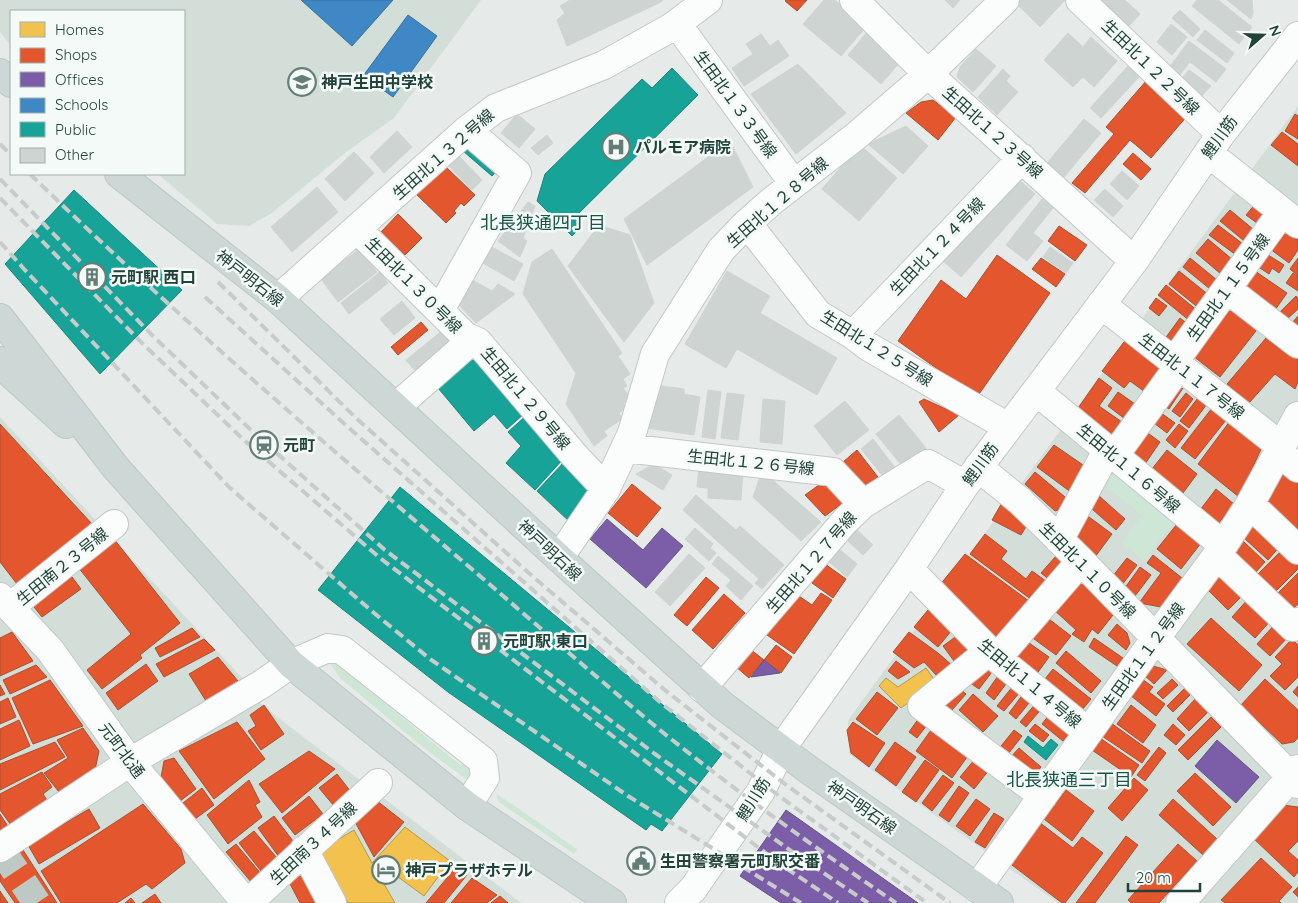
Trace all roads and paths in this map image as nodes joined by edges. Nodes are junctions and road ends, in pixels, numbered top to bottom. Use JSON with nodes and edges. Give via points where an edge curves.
{"nodes":[{"id":1,"x":708,"y":0,"type":"edge"},
{"id":2,"x":854,"y":0,"type":"edge"},
{"id":3,"x":1005,"y":0,"type":"edge"},
{"id":4,"x":1080,"y":0,"type":"edge"},
{"id":5,"x":677,"y":24,"type":"junction"},
{"id":6,"x":1295,"y":50,"type":"edge"},
{"id":7,"x":0,"y":73,"type":"edge"},
{"id":8,"x":928,"y":74,"type":"junction"},
{"id":9,"x":10,"y":82,"type":"edge"},
{"id":10,"x":467,"y":130,"type":"junction"},
{"id":11,"x":1214,"y":143,"type":"junction"},
{"id":12,"x":1022,"y":158,"type":"junction"},
{"id":13,"x":120,"y":175,"type":"edge"},
{"id":14,"x":794,"y":184,"type":"junction"},
{"id":15,"x":1290,"y":218,"type":"edge"},
{"id":16,"x":747,"y":223,"type":"junction"},
{"id":17,"x":357,"y":229,"type":"junction"},
{"id":18,"x":1134,"y":261,"type":"junction"},
{"id":19,"x":1227,"y":289,"type":"junction"},
{"id":20,"x":278,"y":299,"type":"junction"},
{"id":21,"x":1101,"y":304,"type":"junction"},
{"id":22,"x":440,"y":310,"type":"junction"},
{"id":23,"x":0,"y":318,"type":"edge"},
{"id":24,"x":852,"y":335,"type":"junction"},
{"id":25,"x":472,"y":340,"type":"junction"},
{"id":26,"x":1298,"y":344,"type":"edge"},
{"id":27,"x":0,"y":361,"type":"edge"},
{"id":28,"x":1176,"y":364,"type":"junction"},
{"id":29,"x":1036,"y":390,"type":"junction"},
{"id":30,"x":396,"y":407,"type":"junction"},
{"id":31,"x":1298,"y":416,"type":"edge"},
{"id":32,"x":1008,"y":427,"type":"junction"},
{"id":33,"x":626,"y":448,"type":"junction"},
{"id":34,"x":1110,"y":454,"type":"junction"},
{"id":35,"x":1286,"y":456,"type":"edge"},
{"id":36,"x":116,"y":468,"type":"junction"},
{"id":37,"x":971,"y":476,"type":"junction"},
{"id":38,"x":606,"y":489,"type":"junction"},
{"id":39,"x":864,"y":504,"type":"junction"},
{"id":40,"x":1250,"y":504,"type":"junction"},
{"id":41,"x":114,"y":524,"type":"dead end"},
{"id":42,"x":1059,"y":540,"type":"junction"},
{"id":43,"x":1220,"y":550,"type":"junction"},
{"id":44,"x":1298,"y":550,"type":"edge"},
{"id":45,"x":559,"y":558,"type":"junction"},
{"id":46,"x":1081,"y":561,"type":"junction"},
{"id":47,"x":909,"y":569,"type":"junction"},
{"id":48,"x":3,"y":600,"type":"edge"},
{"id":49,"x":1298,"y":622,"type":"edge"},
{"id":50,"x":1155,"y":638,"type":"junction"},
{"id":51,"x":993,"y":654,"type":"junction"},
{"id":52,"x":291,"y":664,"type":"junction"},
{"id":53,"x":702,"y":688,"type":"junction"},
{"id":54,"x":1088,"y":732,"type":"junction"},
{"id":55,"x":781,"y":749,"type":"junction"},
{"id":56,"x":130,"y":762,"type":"junction"},
{"id":57,"x":1296,"y":777,"type":"edge"},
{"id":58,"x":378,"y":783,"type":"dead end"},
{"id":59,"x":1042,"y":796,"type":"junction"},
{"id":60,"x":467,"y":806,"type":"junction"},
{"id":61,"x":0,"y":848,"type":"edge"},
{"id":62,"x":304,"y":850,"type":"junction"},
{"id":63,"x":977,"y":888,"type":"junction"},
{"id":64,"x":247,"y":903,"type":"edge"},
{"id":65,"x":332,"y":903,"type":"edge"},
{"id":66,"x":612,"y":903,"type":"edge"},
{"id":67,"x":679,"y":903,"type":"edge"},
{"id":68,"x":999,"y":903,"type":"edge"},
{"id":69,"x":1180,"y":903,"type":"edge"}],
"edges":[{"from":1,"to":5,"type":"street","name":"生田北１３２号線"},
{"from":2,"to":8,"type":"street","name":"生田北１２３号線"},
{"from":3,"to":8,"type":"street","name":"生田北１２８号線"},
{"from":4,"to":11,"type":"street","name":"生田北１２２号線"},
{"from":5,"to":10,"type":"street","name":"生田北１３２号線","via":[[604,65],[496,108]]},
{"from":5,"to":14,"type":"street","name":"生田北１３３号線"},
{"from":6,"to":11,"type":"street","name":"鯉川筋"},
{"from":7,"to":9,"type":"main road"},
{"from":8,"to":12,"type":"street","name":"生田北１２３号線"},
{"from":8,"to":14,"type":"street","name":"生田北１２８号線"},
{"from":10,"to":17,"type":"street","name":"生田北１３２号線"},
{"from":10,"to":22,"type":"street","via":[[517,173]]},
{"from":11,"to":15,"type":"street","name":"生田北１２２号線"},
{"from":11,"to":18,"type":"street","name":"鯉川筋"},
{"from":12,"to":18,"type":"street","name":"生田北１２３号線"},
{"from":12,"to":24,"type":"street","name":"生田北１２４号線"},
{"from":13,"to":20,"type":"main road","name":"神戸明石線"},
{"from":14,"to":16,"type":"street","name":"生田北１２８号線"},
{"from":15,"to":19,"type":"street","name":"生田北１１５号線"},
{"from":16,"to":24,"type":"street","name":"生田北１２５号線","via":[[818,314]]},
{"from":16,"to":33,"type":"street","name":"生田北１２８号線","via":[[720,250],[655,354]]},
{"from":17,"to":20,"type":"street","name":"生田北１３２号線"},
{"from":17,"to":22,"type":"street","name":"生田北１３０号線"},
{"from":18,"to":21,"type":"street","name":"鯉川筋"},
{"from":19,"to":26,"type":"street"},
{"from":19,"to":28,"type":"street","name":"生田北１１５号線"},
{"from":20,"to":30,"type":"main road","name":"神戸明石線"},
{"from":21,"to":28,"type":"street","name":"生田北１１７号線"},
{"from":21,"to":29,"type":"street","name":"鯉川筋"},
{"from":22,"to":25,"type":"street","name":"生田北１３０号線"},
{"from":23,"to":36,"type":"main road"},
{"from":24,"to":32,"type":"street","name":"生田北１２５号線"},
{"from":25,"to":30,"type":"street","name":"生田北１２９号線"},
{"from":25,"to":38,"type":"street","name":"生田北１２９号線","via":[[478,342]]},
{"from":27,"to":36,"type":"main road","via":[[8,372]]},
{"from":28,"to":34,"type":"street","name":"生田北１１５号線"},
{"from":28,"to":35,"type":"street","name":"生田北１１７号線"},
{"from":29,"to":32,"type":"street","name":"鯉川筋"},
{"from":29,"to":34,"type":"street","name":"生田北１１６号線"},
{"from":30,"to":45,"type":"main road","name":"神戸明石線"},
{"from":31,"to":35,"type":"street","name":"生田北１１２号線"},
{"from":32,"to":37,"type":"street","name":"鯉川筋"},
{"from":33,"to":38,"type":"street","name":"生田北１２８号線"},
{"from":33,"to":39,"type":"street","name":"生田北１２６号線","via":[[833,472]]},
{"from":34,"to":42,"type":"street","name":"生田北１１５号線"},
{"from":34,"to":43,"type":"street","name":"生田北１１６号線"},
{"from":35,"to":40,"type":"street","name":"生田北１１２号線"},
{"from":36,"to":52,"type":"main road"},
{"from":37,"to":39,"type":"street","name":"生田北１２７号線","via":[[928,464]]},
{"from":37,"to":42,"type":"street","name":"生田北１１０号線","via":[[1020,502]]},
{"from":37,"to":47,"type":"street","name":"鯉川筋"},
{"from":38,"to":45,"type":"street","name":"生田北１２８号線"},
{"from":39,"to":53,"type":"street","name":"生田北１２７号線","via":[[845,521]]},
{"from":40,"to":43,"type":"street","name":"生田北１１２号線"},
{"from":40,"to":44,"type":"street"},
{"from":41,"to":48,"type":"street","name":"生田南２３号線"},
{"from":42,"to":46,"type":"street","name":"生田北１１０号線"},
{"from":43,"to":49,"type":"street","name":"生田北１１６号線","via":[[1293,627]]},
{"from":43,"to":50,"type":"street","name":"生田北１１２号線"},
{"from":45,"to":53,"type":"main road","name":"神戸明石線"},
{"from":46,"to":50,"type":"street","name":"生田北１１０号線"},
{"from":46,"to":51,"type":"street"},
{"from":47,"to":51,"type":"street","name":"生田北１１４号線"},
{"from":47,"to":55,"type":"street","name":"鯉川筋"},
{"from":48,"to":56,"type":"street","name":"元町北通","via":[[50,650]]},
{"from":50,"to":54,"type":"street","name":"生田北１１２号線"},
{"from":50,"to":57,"type":"street","name":"生田北１１０号線"},
{"from":51,"to":54,"type":"street","name":"生田北１１４号線"},
{"from":51,"to":59,"type":"street","via":[[922,706]]},
{"from":52,"to":56,"type":"street"},
{"from":52,"to":60,"type":"main road"},
{"from":52,"to":60,"type":"street","via":[[328,648],[342,650],[483,761],[485,778]]},
{"from":53,"to":55,"type":"main road","name":"神戸明石線"},
{"from":54,"to":59,"type":"street","name":"生田北１１２号線"},
{"from":55,"to":63,"type":"main road","name":"神戸明石線"},
{"from":55,"to":67,"type":"street","name":"鯉川筋","via":[[761,791],[693,889]]},
{"from":56,"to":61,"type":"street"},
{"from":56,"to":64,"type":"street","name":"元町北通"},
{"from":57,"to":69,"type":"street"},
{"from":58,"to":62,"type":"street","name":"生田南３４号線"},
{"from":59,"to":63,"type":"street","name":"生田北１１２号線"},
{"from":60,"to":66,"type":"main road"},
{"from":62,"to":64,"type":"street","name":"生田南３４号線"},
{"from":62,"to":65,"type":"street"},
{"from":63,"to":68,"type":"main road","name":"神戸明石線"}]}
